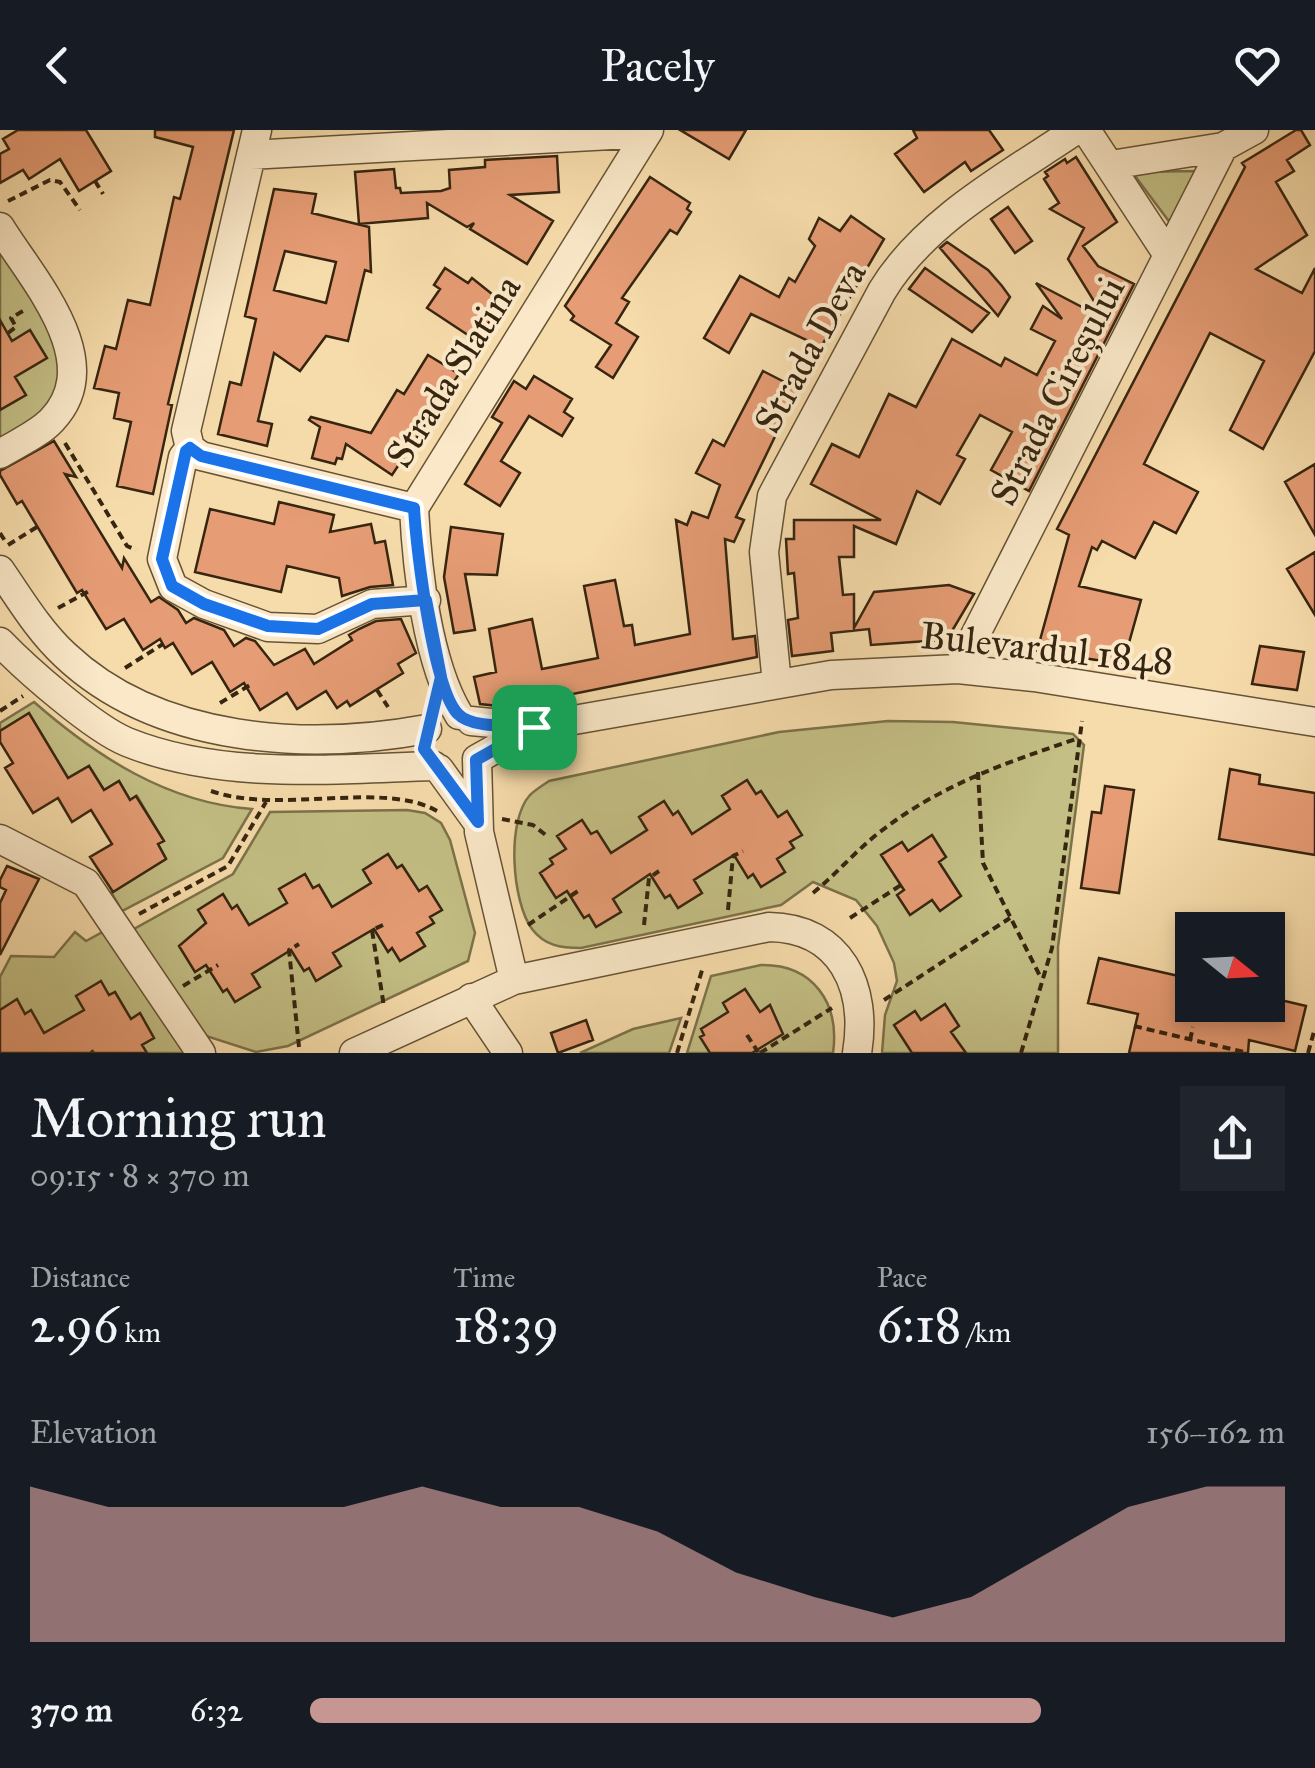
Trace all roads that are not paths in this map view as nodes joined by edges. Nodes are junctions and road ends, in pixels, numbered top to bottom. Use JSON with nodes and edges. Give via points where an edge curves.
{"nodes":[{"id":1,"x":1076,"y":130,"type":"edge"},
{"id":2,"x":1086,"y":130,"type":"edge"},
{"id":3,"x":1254,"y":130,"type":"edge"},
{"id":4,"x":648,"y":132,"type":"edge"},
{"id":5,"x":254,"y":142,"type":"edge"},
{"id":6,"x":1223,"y":148,"type":"junction"},
{"id":7,"x":1111,"y":165,"type":"junction"},
{"id":8,"x":0,"y":228,"type":"edge"},
{"id":9,"x":1168,"y":254,"type":"junction"},
{"id":10,"x":190,"y":448,"type":"junction"},
{"id":11,"x":0,"y":454,"type":"edge"},
{"id":12,"x":414,"y":508,"type":"junction"},
{"id":13,"x":0,"y":570,"type":"edge"},
{"id":14,"x":426,"y":600,"type":"junction"},
{"id":15,"x":0,"y":642,"type":"edge"},
{"id":16,"x":958,"y":669,"type":"junction"},
{"id":17,"x":777,"y":684,"type":"junction"},
{"id":18,"x":447,"y":722,"type":"junction"},
{"id":19,"x":1315,"y":722,"type":"edge"},
{"id":20,"x":534,"y":727,"type":"junction"},
{"id":21,"x":476,"y":760,"type":"junction"},
{"id":22,"x":436,"y":768,"type":"junction"},
{"id":23,"x":485,"y":820,"type":"junction"},
{"id":24,"x":0,"y":840,"type":"edge"},
{"id":25,"x":514,"y":980,"type":"junction"},
{"id":26,"x":472,"y":998,"type":"junction"},
{"id":27,"x":201,"y":1053,"type":"edge"},
{"id":28,"x":354,"y":1053,"type":"edge"},
{"id":29,"x":508,"y":1053,"type":"edge"},
{"id":30,"x":858,"y":1053,"type":"edge"}],
"edges":[{"from":1,"to":17,"type":"street","name":"Strada Deva","via":[[953,216],[906,258],[882,291],[772,496],[764,552]]},
{"from":2,"to":7,"type":"street"},
{"from":3,"to":6,"type":"street"},
{"from":4,"to":5,"type":"street"},
{"from":4,"to":12,"type":"street","name":"Strada Slatina"},
{"from":5,"to":10,"type":"street","via":[[186,432]]},
{"from":6,"to":7,"type":"street"},
{"from":6,"to":9,"type":"street","name":"Strada Cireșului"},
{"from":7,"to":9,"type":"street"},
{"from":8,"to":11,"type":"street","via":[[67,337],[74,368],[52,422]]},
{"from":9,"to":16,"type":"street","name":"Strada Cireșului"},
{"from":10,"to":12,"type":"street"},
{"from":10,"to":14,"type":"street","via":[[162,559],[172,586],[268,626],[318,629],[372,604]]},
{"from":12,"to":14,"type":"street","name":"Strada Slatina"},
{"from":13,"to":18,"type":"street","name":"Bulevardul 1848","via":[[64,654],[147,708],[284,740],[348,741]]},
{"from":14,"to":18,"type":"street","name":"Strada Slatina"},
{"from":15,"to":22,"type":"street","name":"Bulevardul 1848","via":[[74,705],[141,746],[190,760],[275,768]]},
{"from":16,"to":17,"type":"street","name":"Bulevardul 1848"},
{"from":16,"to":19,"type":"street","name":"Bulevardul 1848"},
{"from":17,"to":20,"type":"street","name":"Bulevardul 1848"},
{"from":18,"to":20,"type":"street","name":"Bulevardul 1848"},
{"from":18,"to":21,"type":"street","via":[[481,743]]},
{"from":18,"to":22,"type":"street","via":[[424,749]]},
{"from":20,"to":21,"type":"street","name":"Bulevardul 1848"},
{"from":21,"to":22,"type":"street","name":"Bulevardul 1848","via":[[462,770]]},
{"from":21,"to":23,"type":"street"},
{"from":22,"to":23,"type":"street"},
{"from":23,"to":25,"type":"street"},
{"from":24,"to":27,"type":"street","via":[[86,883]]},
{"from":25,"to":26,"type":"street"},
{"from":25,"to":30,"type":"street","via":[[769,927],[804,930],[820,937],[844,964],[859,1016]]},
{"from":26,"to":28,"type":"street"},
{"from":26,"to":29,"type":"street"}]}
